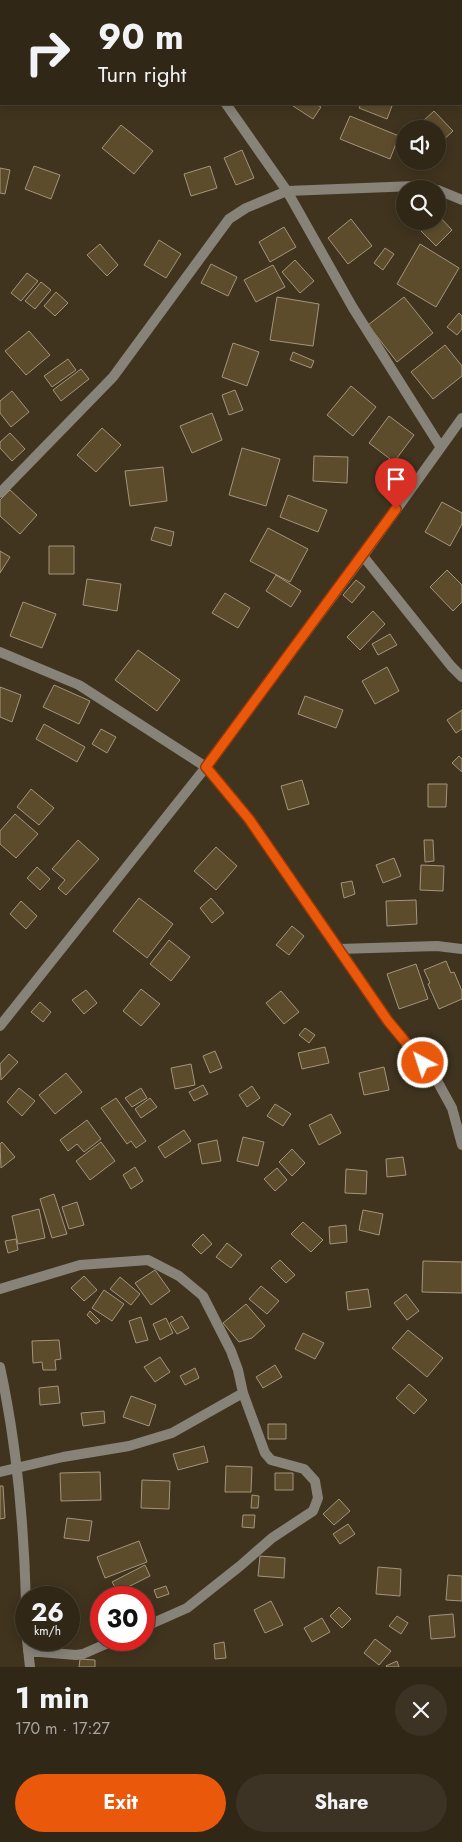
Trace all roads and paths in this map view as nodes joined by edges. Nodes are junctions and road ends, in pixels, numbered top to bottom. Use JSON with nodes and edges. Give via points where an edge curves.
{"nodes":[{"id":1,"x":227,"y":105,"type":"edge"},
{"id":2,"x":396,"y":187,"type":"edge"},
{"id":3,"x":287,"y":191,"type":"junction"},
{"id":4,"x":446,"y":193,"type":"edge"},
{"id":5,"x":462,"y":200,"type":"edge"},
{"id":6,"x":462,"y":418,"type":"edge"},
{"id":7,"x":440,"y":446,"type":"junction"},
{"id":8,"x":0,"y":493,"type":"edge"},
{"id":9,"x":363,"y":556,"type":"junction"},
{"id":10,"x":0,"y":652,"type":"edge"},
{"id":11,"x":462,"y":677,"type":"edge"},
{"id":12,"x":206,"y":767,"type":"junction"},
{"id":13,"x":339,"y":949,"type":"junction"},
{"id":14,"x":462,"y":949,"type":"edge"},
{"id":15,"x":0,"y":1026,"type":"edge"},
{"id":16,"x":462,"y":1145,"type":"edge"},
{"id":17,"x":0,"y":1289,"type":"edge"},
{"id":18,"x":0,"y":1367,"type":"edge"},
{"id":19,"x":243,"y":1393,"type":"junction"},
{"id":20,"x":17,"y":1467,"type":"junction"},
{"id":21,"x":0,"y":1472,"type":"edge"},
{"id":22,"x":25,"y":1586,"type":"edge"},
{"id":23,"x":155,"y":1622,"type":"edge"},
{"id":24,"x":28,"y":1651,"type":"joint"},
{"id":25,"x":90,"y":1651,"type":"edge"},
{"id":26,"x":30,"y":1667,"type":"edge"}],
"edges":[{"from":1,"to":3,"type":"street"},
{"from":2,"to":3,"type":"street"},
{"from":3,"to":7,"type":"street","via":[[353,308]]},
{"from":3,"to":8,"type":"street","via":[[246,208],[229,219],[114,377]]},
{"from":4,"to":5,"type":"street"},
{"from":6,"to":7,"type":"street"},
{"from":7,"to":9,"type":"street"},
{"from":9,"to":11,"type":"street"},
{"from":9,"to":12,"type":"street"},
{"from":10,"to":12,"type":"street","via":[[79,685]]},
{"from":12,"to":13,"type":"street","via":[[249,819]]},
{"from":12,"to":15,"type":"street"},
{"from":13,"to":14,"type":"street","via":[[437,946]]},
{"from":13,"to":16,"type":"street","via":[[388,1021],[435,1077],[452,1108]]},
{"from":17,"to":19,"type":"street","via":[[80,1265],[148,1260],[179,1276],[204,1296],[231,1351]]},
{"from":18,"to":20,"type":"street"},
{"from":19,"to":20,"type":"street","via":[[172,1433],[129,1446]]},
{"from":19,"to":23,"type":"street","via":[[265,1453],[271,1460],[304,1469],[315,1481],[318,1498],[313,1512],[272,1538],[187,1608]]},
{"from":20,"to":21,"type":"street"},
{"from":20,"to":22,"type":"street"},
{"from":24,"to":25,"type":"street","via":[[76,1655]]},
{"from":24,"to":26,"type":"street"}]}
